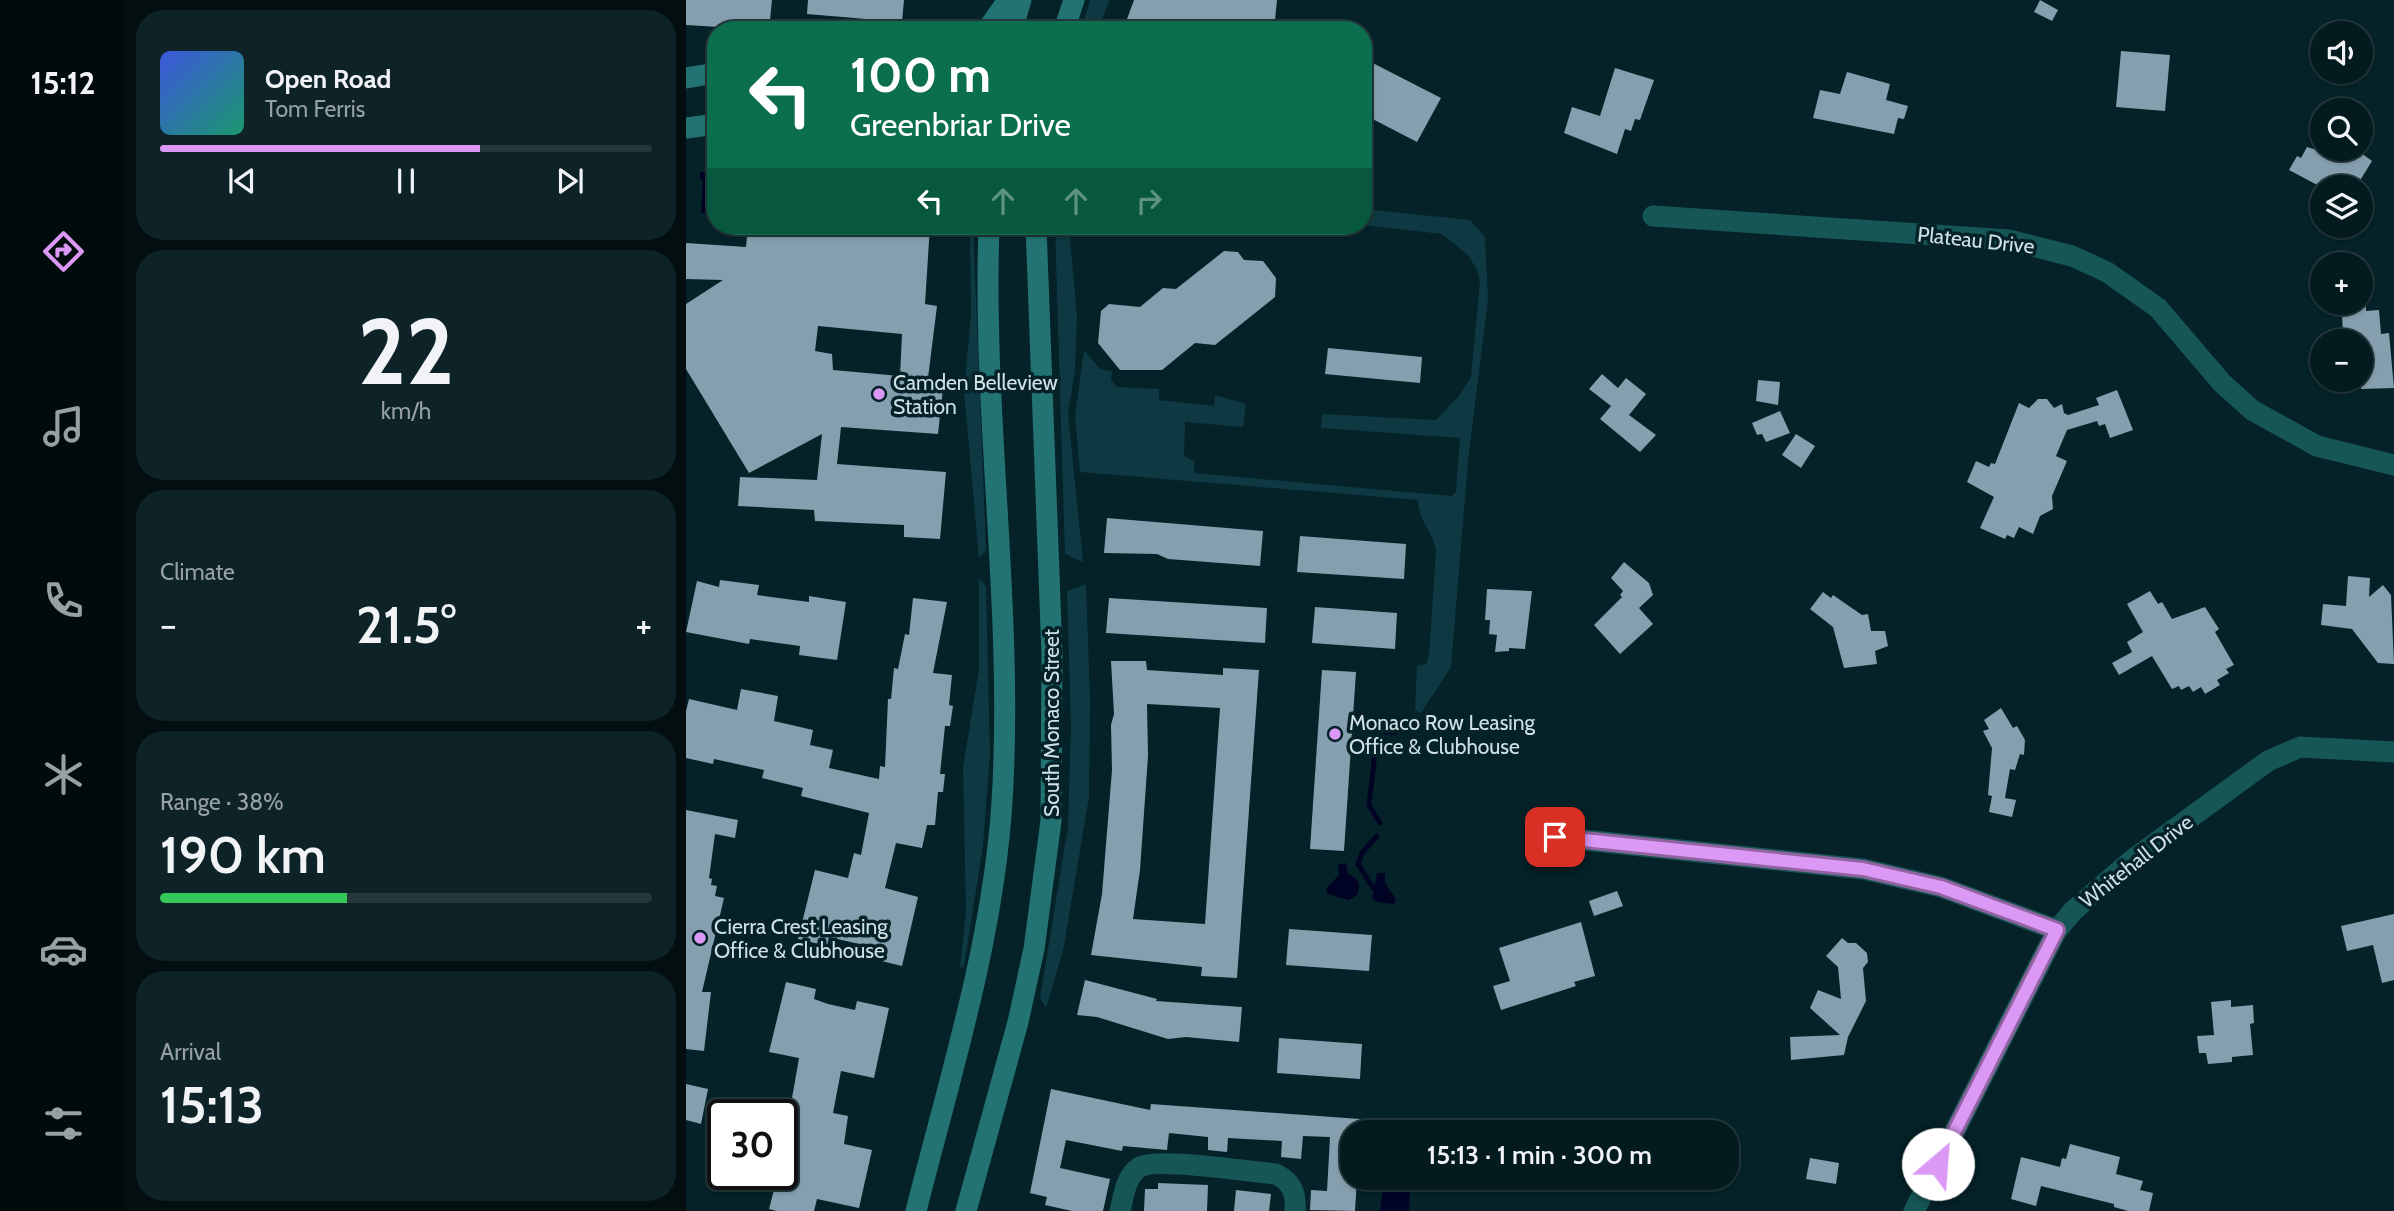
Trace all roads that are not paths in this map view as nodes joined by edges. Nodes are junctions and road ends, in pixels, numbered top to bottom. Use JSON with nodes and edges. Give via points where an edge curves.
{"nodes":[{"id":1,"x":1008,"y":0,"type":"edge"},
{"id":2,"x":1021,"y":0,"type":"edge"},
{"id":3,"x":1074,"y":0,"type":"edge"},
{"id":4,"x":993,"y":21,"type":"edge"},
{"id":5,"x":1015,"y":21,"type":"edge"},
{"id":6,"x":1067,"y":21,"type":"edge"},
{"id":7,"x":707,"y":125,"type":"edge"},
{"id":8,"x":686,"y":128,"type":"edge"},
{"id":9,"x":1653,"y":216,"type":"dead end"},
{"id":10,"x":986,"y":235,"type":"edge"},
{"id":11,"x":989,"y":235,"type":"edge"},
{"id":12,"x":1036,"y":235,"type":"edge"},
{"id":13,"x":988,"y":250,"type":"junction"},
{"id":14,"x":2394,"y":465,"type":"edge"},
{"id":15,"x":2394,"y":752,"type":"edge"},
{"id":16,"x":1555,"y":837,"type":"dead end"},
{"id":17,"x":2057,"y":930,"type":"junction"},
{"id":18,"x":916,"y":1211,"type":"edge"},
{"id":19,"x":966,"y":1211,"type":"edge"},
{"id":20,"x":1120,"y":1211,"type":"edge"},
{"id":21,"x":1294,"y":1211,"type":"edge"},
{"id":22,"x":1914,"y":1211,"type":"edge"}],
"edges":[{"from":1,"to":4,"type":"main road"},
{"from":2,"to":5,"type":"main road"},
{"from":3,"to":6,"type":"main road"},
{"from":7,"to":8,"type":"main road"},
{"from":9,"to":14,"type":"street","name":"Plateau Drive","via":[[2009,240],[2072,256],[2115,277],[2158,308],[2222,383],[2252,410],[2317,446]]},
{"from":10,"to":13,"type":"main road"},
{"from":11,"to":13,"type":"main road"},
{"from":12,"to":19,"type":"main road","name":"South Monaco Street","via":[[1050,594],[1051,821],[1034,949]]},
{"from":13,"to":18,"type":"main road","via":[[1004,670],[1001,812],[977,975]]},
{"from":15,"to":17,"type":"street","name":"Whitehall Drive","via":[[2300,747],[2269,761],[2132,860]]},
{"from":16,"to":17,"type":"street","via":[[1863,869],[1941,887]]},
{"from":17,"to":22,"type":"street","name":"Whitehall Drive"},
{"from":20,"to":21,"type":"street","via":[[1132,1174],[1141,1166],[1161,1163],[1276,1174],[1295,1192]]}]}
